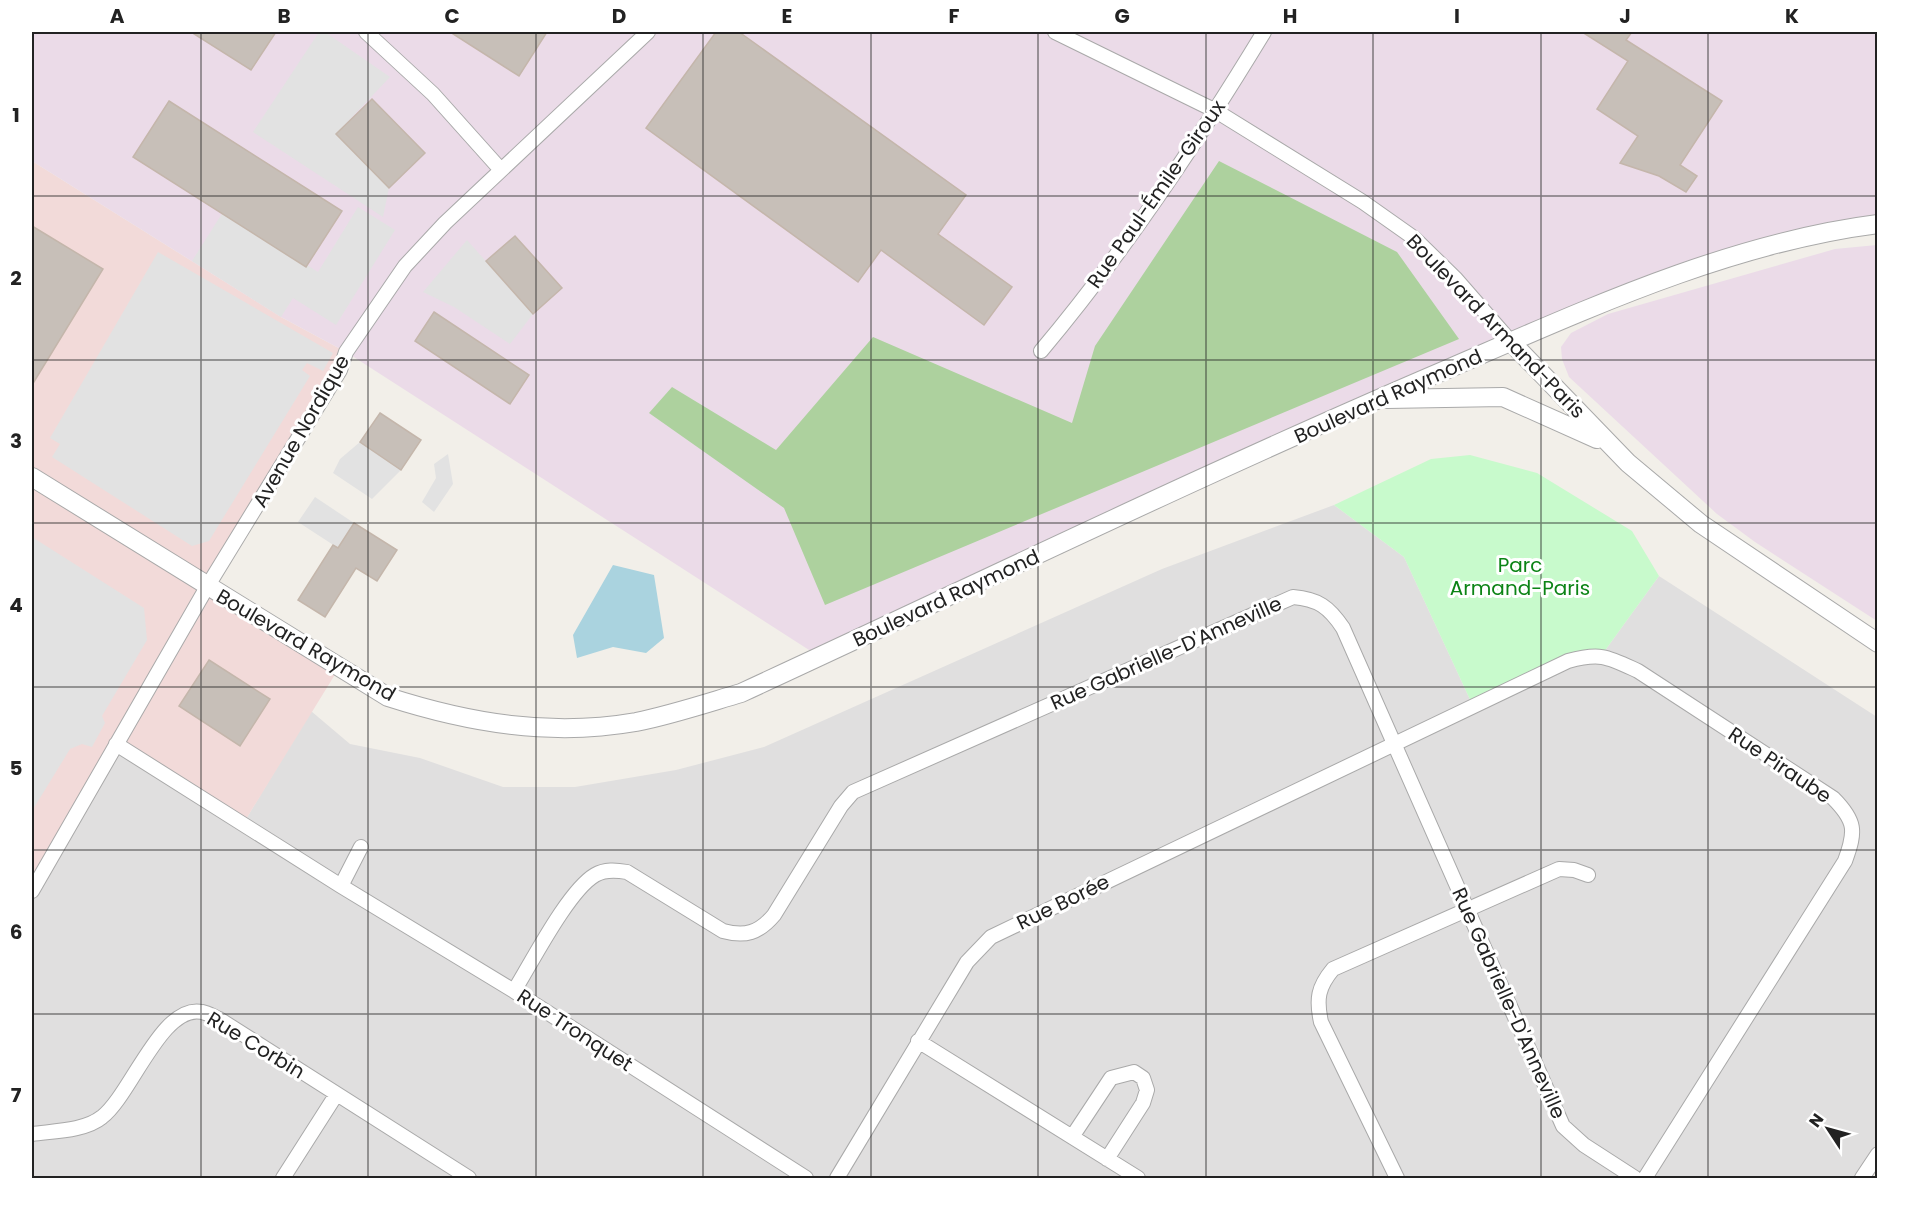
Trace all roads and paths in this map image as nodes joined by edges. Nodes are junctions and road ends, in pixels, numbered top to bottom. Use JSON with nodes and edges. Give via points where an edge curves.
{"nodes":[{"id":1,"x":366,"y":32,"type":"edge"},
{"id":2,"x":648,"y":32,"type":"edge"},
{"id":3,"x":1055,"y":32,"type":"edge"},
{"id":4,"x":1264,"y":32,"type":"edge"},
{"id":5,"x":1216,"y":111,"type":"junction"},
{"id":6,"x":501,"y":170,"type":"junction"},
{"id":7,"x":1878,"y":224,"type":"edge"},
{"id":8,"x":1511,"y":342,"type":"junction"},
{"id":9,"x":1041,"y":351,"type":"dead end"},
{"id":10,"x":1377,"y":399,"type":"junction"},
{"id":11,"x":1609,"y":444,"type":"junction"},
{"id":12,"x":32,"y":477,"type":"edge"},
{"id":13,"x":207,"y":587,"type":"junction"},
{"id":14,"x":1878,"y":644,"type":"edge"},
{"id":15,"x":116,"y":744,"type":"junction"},
{"id":16,"x":1394,"y":744,"type":"junction"},
{"id":17,"x":361,"y":847,"type":"dead end"},
{"id":18,"x":1588,"y":875,"type":"dead end"},
{"id":19,"x":341,"y":886,"type":"junction"},
{"id":20,"x":32,"y":891,"type":"edge"},
{"id":21,"x":1468,"y":910,"type":"junction"},
{"id":22,"x":514,"y":991,"type":"junction"},
{"id":23,"x":918,"y":1041,"type":"junction"},
{"id":24,"x":336,"y":1095,"type":"junction"},
{"id":25,"x":32,"y":1134,"type":"edge"},
{"id":26,"x":1072,"y":1137,"type":"junction"},
{"id":27,"x":1878,"y":1154,"type":"edge"},
{"id":28,"x":1107,"y":1159,"type":"junction"},
{"id":29,"x":283,"y":1179,"type":"edge"},
{"id":30,"x":469,"y":1179,"type":"edge"},
{"id":31,"x":806,"y":1179,"type":"edge"},
{"id":32,"x":837,"y":1179,"type":"edge"},
{"id":33,"x":1138,"y":1179,"type":"edge"},
{"id":34,"x":1396,"y":1179,"type":"edge"},
{"id":35,"x":1635,"y":1179,"type":"edge"},
{"id":36,"x":1645,"y":1179,"type":"edge"},
{"id":37,"x":1862,"y":1179,"type":"edge"}],
"edges":[{"from":1,"to":6,"type":"street","via":[[433,94]]},
{"from":2,"to":6,"type":"street","name":"Avenue Nordique"},
{"from":3,"to":5,"type":"street","name":"Boulevard Armand-Paris"},
{"from":4,"to":5,"type":"street","name":"Rue Paul-Émile-Giroux"},
{"from":5,"to":8,"type":"street","name":"Boulevard Armand-Paris","via":[[1414,238]]},
{"from":5,"to":9,"type":"street","name":"Rue Paul-Émile-Giroux","via":[[1133,234]]},
{"from":6,"to":13,"type":"street","name":"Avenue Nordique","via":[[405,266],[346,352],[340,370]]},
{"from":7,"to":8,"type":"street","name":"Boulevard Raymond","via":[[1832,230],[1720,262]]},
{"from":8,"to":10,"type":"street","name":"Boulevard Raymond"},
{"from":8,"to":11,"type":"street","name":"Boulevard Armand-Paris"},
{"from":10,"to":11,"type":"street","via":[[1503,397]]},
{"from":10,"to":13,"type":"street","name":"Boulevard Raymond","via":[[741,693],[635,722],[537,729],[447,716],[388,697]]},
{"from":11,"to":14,"type":"street","name":"Boulevard Armand-Paris","via":[[1701,524]]},
{"from":12,"to":13,"type":"street","name":"Boulevard Raymond"},
{"from":13,"to":15,"type":"street","name":"Avenue Nordique"},
{"from":15,"to":19,"type":"street","name":"Rue Tronquet"},
{"from":15,"to":20,"type":"street","name":"Avenue Nordique"},
{"from":16,"to":21,"type":"street","name":"Rue Gabrielle-D'Anneville"},
{"from":16,"to":22,"type":"street","name":"Rue Gabrielle-D'Anneville","via":[[1334,614],[1311,598],[1293,597],[853,792],[840,806],[774,915],[753,933],[723,931],[627,872],[597,874],[573,898]]},
{"from":16,"to":23,"type":"street","name":"Rue Borée","via":[[991,937],[967,962]]},
{"from":16,"to":36,"type":"street","name":"Rue Piraube","via":[[1568,661],[1592,654],[1638,671],[1833,798],[1852,823],[1853,838],[1845,861]]},
{"from":17,"to":19,"type":"street"},
{"from":18,"to":21,"type":"street","via":[[1559,869]]},
{"from":19,"to":22,"type":"street","name":"Rue Tronquet"},
{"from":21,"to":34,"type":"street","via":[[1333,969],[1317,994],[1321,1022]]},
{"from":21,"to":35,"type":"street","name":"Rue Gabrielle-D'Anneville","via":[[1563,1126]]},
{"from":22,"to":31,"type":"street","name":"Rue Tronquet"},
{"from":23,"to":26,"type":"street"},
{"from":23,"to":32,"type":"street","name":"Rue Borée"},
{"from":24,"to":25,"type":"street","name":"Rue Corbin","via":[[201,1011],[176,1018],[165,1029],[120,1099],[101,1118],[75,1128]]},
{"from":24,"to":29,"type":"street"},
{"from":24,"to":30,"type":"street","name":"Rue Corbin"},
{"from":26,"to":28,"type":"street"},
{"from":26,"to":28,"type":"street","via":[[1111,1078],[1134,1072],[1143,1078],[1147,1090],[1143,1103]]},
{"from":27,"to":37,"type":"street"},
{"from":28,"to":33,"type":"street"}]}
